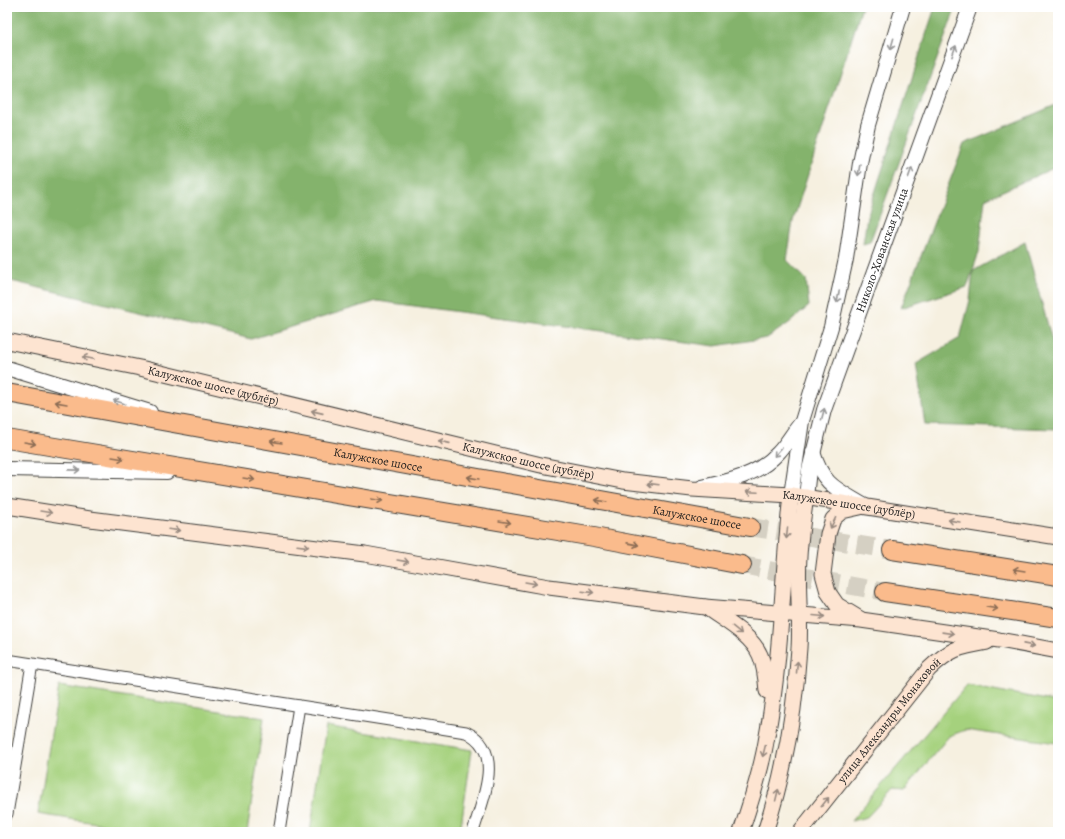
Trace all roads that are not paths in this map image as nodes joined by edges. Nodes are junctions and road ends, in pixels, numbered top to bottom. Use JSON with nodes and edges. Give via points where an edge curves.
{"nodes":[{"id":1,"x":903,"y":7,"type":"edge"},
{"id":2,"x":970,"y":7,"type":"edge"},
{"id":3,"x":7,"y":341,"type":"edge"},
{"id":4,"x":7,"y":368,"type":"edge"},
{"id":5,"x":7,"y":393,"type":"edge"},
{"id":6,"x":802,"y":421,"type":"junction"},
{"id":7,"x":210,"y":430,"type":"junction"},
{"id":8,"x":7,"y":439,"type":"edge"},
{"id":9,"x":813,"y":452,"type":"junction"},
{"id":10,"x":7,"y":469,"type":"edge"},
{"id":11,"x":210,"y":473,"type":"junction"},
{"id":12,"x":692,"y":489,"type":"junction"},
{"id":13,"x":791,"y":494,"type":"junction"},
{"id":14,"x":806,"y":497,"type":"junction"},
{"id":15,"x":7,"y":506,"type":"edge"},
{"id":16,"x":865,"y":506,"type":"junction"},
{"id":17,"x":750,"y":527,"type":"tunnel mouth"},
{"id":18,"x":1058,"y":537,"type":"edge"},
{"id":19,"x":892,"y":550,"type":"tunnel mouth"},
{"id":20,"x":742,"y":565,"type":"tunnel mouth"},
{"id":21,"x":1058,"y":576,"type":"edge"},
{"id":22,"x":885,"y":592,"type":"tunnel mouth"},
{"id":23,"x":705,"y":607,"type":"junction"},
{"id":24,"x":780,"y":613,"type":"junction"},
{"id":25,"x":798,"y":615,"type":"junction"},
{"id":26,"x":1058,"y":618,"type":"edge"},
{"id":27,"x":861,"y":620,"type":"junction"},
{"id":28,"x":1000,"y":640,"type":"junction"},
{"id":29,"x":1058,"y":651,"type":"edge"},
{"id":30,"x":7,"y":660,"type":"edge"},
{"id":31,"x":32,"y":664,"type":"junction"},
{"id":32,"x":299,"y":706,"type":"junction"},
{"id":33,"x":770,"y":713,"type":"junction"},
{"id":34,"x":7,"y":814,"type":"edge"},
{"id":35,"x":279,"y":832,"type":"edge"},
{"id":36,"x":474,"y":832,"type":"edge"},
{"id":37,"x":741,"y":832,"type":"edge"},
{"id":38,"x":765,"y":832,"type":"edge"},
{"id":39,"x":800,"y":832,"type":"edge"}],
"edges":[{"from":1,"to":6,"type":"street","name":"Николо-Хованская улица","one_way":true,"via":[[868,125],[837,302]]},
{"from":9,"to":2,"type":"street","name":"Николо-Хованская улица","one_way":true,"via":[[824,410]]},
{"from":12,"to":3,"type":"main road","name":"Калужское шоссе (дублёр)","one_way":true,"via":[[541,465],[140,368]]},
{"from":7,"to":4,"type":"street","one_way":true},
{"from":7,"to":5,"type":"highway","name":"Калужское шоссе","one_way":true},
{"from":6,"to":12,"type":"street","one_way":true,"via":[[779,452],[764,466],[740,479]]},
{"from":6,"to":13,"type":"street","name":"Николо-Хованская улица"},
{"from":17,"to":7,"type":"highway","name":"Калужское шоссе","one_way":true},
{"from":8,"to":11,"type":"highway","one_way":true},
{"from":9,"to":14,"type":"street","name":"Николо-Хованская улица"},
{"from":9,"to":16,"type":"street","via":[[828,484]]},
{"from":10,"to":11,"type":"street","one_way":true},
{"from":11,"to":20,"type":"highway","one_way":true,"via":[[594,536]]},
{"from":13,"to":12,"type":"main road","name":"Калужское шоссе (дублёр)","one_way":true},
{"from":13,"to":14,"type":"main road","name":"Калужское шоссе (дублёр)"},
{"from":13,"to":24,"type":"main road","one_way":true},
{"from":14,"to":16,"type":"main road","name":"Калужское шоссе (дублёр)"},
{"from":14,"to":25,"type":"main road","via":[[799,557]]},
{"from":15,"to":23,"type":"main road","one_way":true,"via":[[365,554],[549,587]]},
{"from":18,"to":16,"type":"main road","name":"Калужское шоссе (дублёр)","one_way":true},
{"from":16,"to":27,"type":"main road","one_way":true,"via":[[842,511],[833,519],[828,534],[823,574],[828,592],[838,605]]},
{"from":21,"to":19,"type":"highway","one_way":true},
{"from":22,"to":26,"type":"highway","one_way":true},
{"from":23,"to":24,"type":"main road"},
{"from":23,"to":33,"type":"main road","one_way":true,"via":[[746,638],[759,653],[764,665]]},
{"from":24,"to":25,"type":"main road"},
{"from":24,"to":33,"type":"main road"},
{"from":25,"to":27,"type":"main road","one_way":true},
{"from":38,"to":25,"type":"main road","one_way":true,"via":[[776,799],[794,710],[799,646]]},
{"from":27,"to":28,"type":"main road","one_way":true},
{"from":28,"to":29,"type":"main road","one_way":true},
{"from":39,"to":28,"type":"main road","name":"улица Александры Монаховой","one_way":true,"via":[[929,669],[945,654],[965,646]]},
{"from":30,"to":31,"type":"street"},
{"from":31,"to":32,"type":"street"},
{"from":31,"to":34,"type":"street"},
{"from":32,"to":35,"type":"street"},
{"from":32,"to":36,"type":"street","via":[[456,729],[478,738],[488,753],[489,768]]},
{"from":33,"to":37,"type":"main road","one_way":true,"via":[[766,744]]}]}
